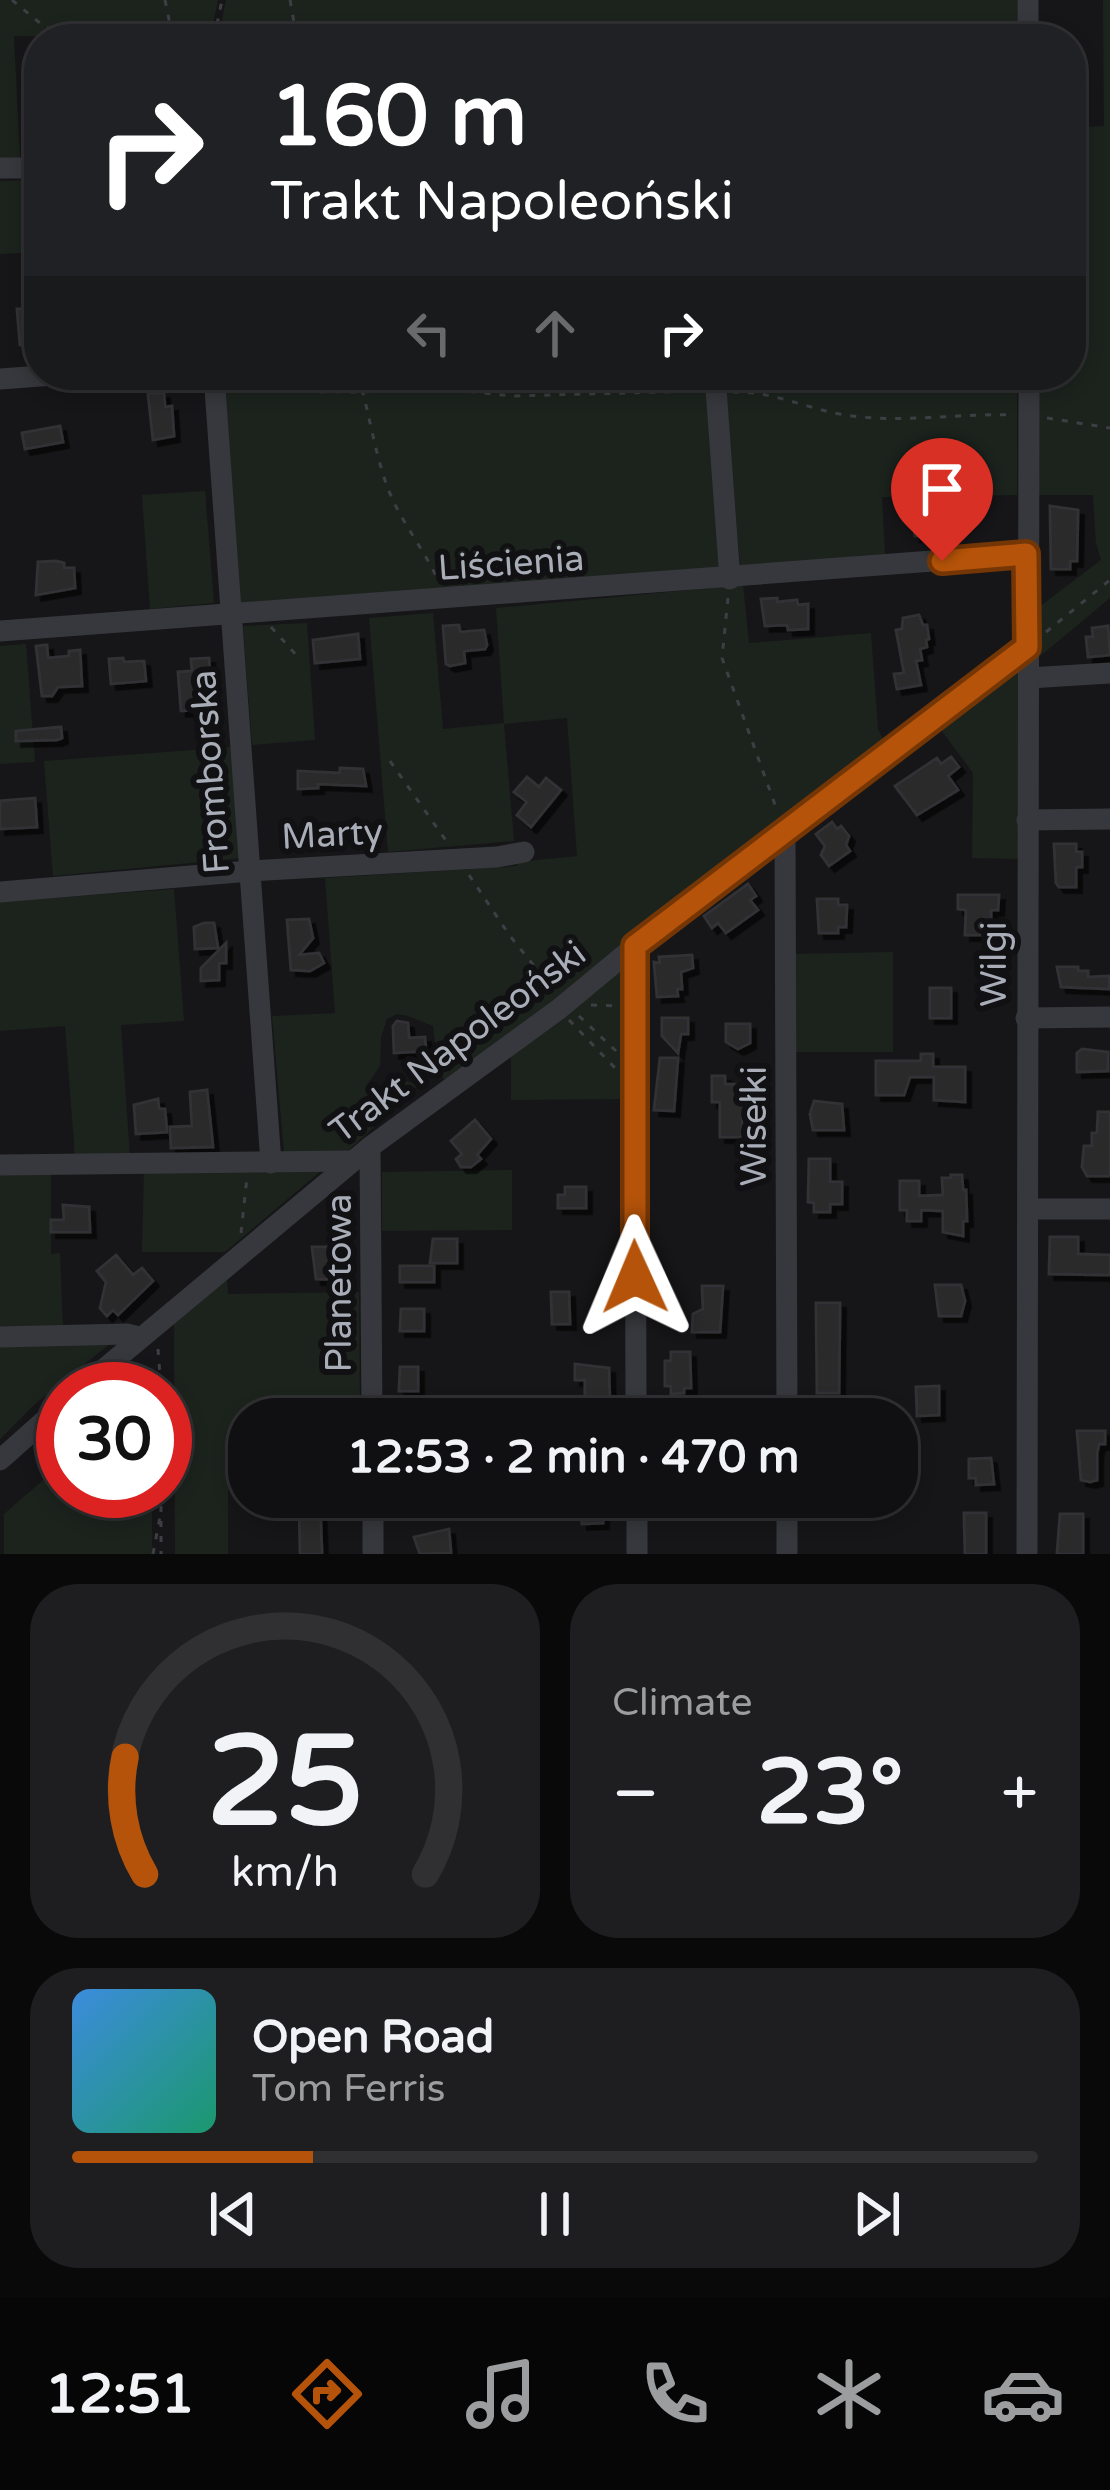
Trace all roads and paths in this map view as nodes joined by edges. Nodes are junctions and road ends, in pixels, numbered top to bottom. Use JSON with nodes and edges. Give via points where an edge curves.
{"nodes":[{"id":1,"x":12,"y":0,"type":"edge"},
{"id":2,"x":41,"y":24,"type":"edge"},
{"id":3,"x":215,"y":390,"type":"edge"},
{"id":4,"x":330,"y":390,"type":"edge"},
{"id":5,"x":389,"y":390,"type":"edge"},
{"id":6,"x":456,"y":390,"type":"edge"},
{"id":7,"x":606,"y":390,"type":"edge"},
{"id":8,"x":716,"y":390,"type":"edge"},
{"id":9,"x":756,"y":390,"type":"edge"},
{"id":10,"x":1030,"y":390,"type":"edge"},
{"id":11,"x":363,"y":392,"type":"junction"},
{"id":12,"x":1029,"y":417,"type":"junction"},
{"id":13,"x":1110,"y":428,"type":"edge"},
{"id":14,"x":1026,"y":554,"type":"junction"},
{"id":15,"x":730,"y":579,"type":"junction"},
{"id":16,"x":1110,"y":580,"type":"edge"},
{"id":17,"x":448,"y":600,"type":"junction"},
{"id":18,"x":258,"y":612,"type":"junction"},
{"id":19,"x":231,"y":614,"type":"junction"},
{"id":20,"x":0,"y":631,"type":"edge"},
{"id":21,"x":1027,"y":647,"type":"junction"},
{"id":22,"x":298,"y":657,"type":"dead end"},
{"id":23,"x":1110,"y":673,"type":"edge"},
{"id":24,"x":1029,"y":678,"type":"junction"},
{"id":25,"x":390,"y":761,"type":"dead end"},
{"id":26,"x":1110,"y":819,"type":"edge"},
{"id":27,"x":1027,"y":820,"type":"junction"},
{"id":28,"x":785,"y":833,"type":"junction"},
{"id":29,"x":524,"y":851,"type":"dead end"},
{"id":30,"x":457,"y":857,"type":"junction"},
{"id":31,"x":250,"y":871,"type":"junction"},
{"id":32,"x":0,"y":892,"type":"edge"},
{"id":33,"x":635,"y":946,"type":"junction"},
{"id":34,"x":562,"y":1006,"type":"junction"},
{"id":35,"x":634,"y":1006,"type":"junction"},
{"id":36,"x":1110,"y":1017,"type":"edge"},
{"id":37,"x":1026,"y":1018,"type":"junction"},
{"id":38,"x":634,"y":1079,"type":"junction"},
{"id":39,"x":362,"y":1154,"type":"junction"},
{"id":40,"x":260,"y":1163,"type":"junction"},
{"id":41,"x":0,"y":1166,"type":"edge"},
{"id":42,"x":1029,"y":1209,"type":"junction"},
{"id":43,"x":1110,"y":1209,"type":"edge"},
{"id":44,"x":238,"y":1257,"type":"junction"},
{"id":45,"x":147,"y":1330,"type":"junction"},
{"id":46,"x":0,"y":1337,"type":"edge"},
{"id":47,"x":111,"y":1362,"type":"edge"},
{"id":48,"x":154,"y":1362,"type":"edge"},
{"id":49,"x":371,"y":1398,"type":"edge"},
{"id":50,"x":636,"y":1398,"type":"edge"},
{"id":51,"x":787,"y":1398,"type":"edge"},
{"id":52,"x":36,"y":1428,"type":"edge"},
{"id":53,"x":0,"y":1460,"type":"edge"},
{"id":54,"x":160,"y":1518,"type":"edge"},
{"id":55,"x":161,"y":1518,"type":"edge"},
{"id":56,"x":373,"y":1518,"type":"edge"},
{"id":57,"x":637,"y":1518,"type":"edge"},
{"id":58,"x":787,"y":1518,"type":"edge"},
{"id":59,"x":153,"y":1554,"type":"edge"},
{"id":60,"x":161,"y":1554,"type":"edge"},
{"id":61,"x":373,"y":1554,"type":"edge"},
{"id":62,"x":638,"y":1554,"type":"edge"},
{"id":63,"x":787,"y":1554,"type":"edge"},
{"id":64,"x":1027,"y":1554,"type":"edge"}],
"edges":[{"from":1,"to":2,"type":"path"},
{"from":3,"to":19,"type":"street","name":"Fromborska"},
{"from":4,"to":11,"type":"path"},
{"from":5,"to":11,"type":"path"},
{"from":6,"to":7,"type":"path"},
{"from":8,"to":15,"type":"street"},
{"from":9,"to":12,"type":"path","via":[[802,407],[911,421]]},
{"from":10,"to":12,"type":"street","name":"Wilgi"},
{"from":11,"to":17,"type":"path","via":[[386,483]]},
{"from":12,"to":13,"type":"path"},
{"from":12,"to":14,"type":"street","name":"Wilgi"},
{"from":14,"to":15,"type":"street","name":"Liścienia"},
{"from":14,"to":21,"type":"street","name":"Wilgi"},
{"from":15,"to":17,"type":"street","name":"Liścienia"},
{"from":15,"to":28,"type":"path","via":[[722,658]]},
{"from":16,"to":21,"type":"path"},
{"from":17,"to":18,"type":"street","name":"Liścienia"},
{"from":18,"to":19,"type":"street","name":"Liścienia"},
{"from":18,"to":22,"type":"path"},
{"from":19,"to":20,"type":"street","name":"Liścienia"},
{"from":19,"to":31,"type":"street","name":"Fromborska"},
{"from":21,"to":24,"type":"street","name":"Wilgi"},
{"from":21,"to":28,"type":"street","name":"Trakt Napoleoński"},
{"from":23,"to":24,"type":"street"},
{"from":24,"to":27,"type":"street","name":"Wilgi"},
{"from":25,"to":30,"type":"path"},
{"from":26,"to":27,"type":"street"},
{"from":27,"to":37,"type":"street","name":"Wilgi"},
{"from":28,"to":33,"type":"street","name":"Trakt Napoleoński"},
{"from":28,"to":51,"type":"street","name":"Wisełki"},
{"from":29,"to":30,"type":"street","name":"Marty"},
{"from":30,"to":31,"type":"street","name":"Marty"},
{"from":30,"to":34,"type":"path"},
{"from":31,"to":32,"type":"street","name":"Marty"},
{"from":31,"to":40,"type":"street","name":"Fromborska"},
{"from":33,"to":34,"type":"street","name":"Trakt Napoleoński"},
{"from":33,"to":35,"type":"street"},
{"from":34,"to":35,"type":"path"},
{"from":34,"to":38,"type":"path"},
{"from":34,"to":38,"type":"path"},
{"from":34,"to":39,"type":"street","name":"Trakt Napoleoński"},
{"from":35,"to":38,"type":"street"},
{"from":36,"to":37,"type":"street"},
{"from":37,"to":42,"type":"street","name":"Wilgi"},
{"from":38,"to":50,"type":"street"},
{"from":39,"to":40,"type":"street"},
{"from":39,"to":44,"type":"street","name":"Trakt Napoleoński"},
{"from":39,"to":49,"type":"street","name":"Planetowa"},
{"from":40,"to":41,"type":"street"},
{"from":40,"to":44,"type":"path"},
{"from":42,"to":43,"type":"street"},
{"from":42,"to":64,"type":"street","name":"Wilgi"},
{"from":44,"to":45,"type":"street","name":"Trakt Napoleoński"},
{"from":45,"to":46,"type":"street"},
{"from":45,"to":47,"type":"street","name":"Trakt Napoleoński"},
{"from":45,"to":48,"type":"path"},
{"from":52,"to":53,"type":"street"},
{"from":54,"to":59,"type":"path"},
{"from":55,"to":60,"type":"path"},
{"from":56,"to":61,"type":"street"},
{"from":57,"to":62,"type":"street"},
{"from":58,"to":63,"type":"street"}]}
